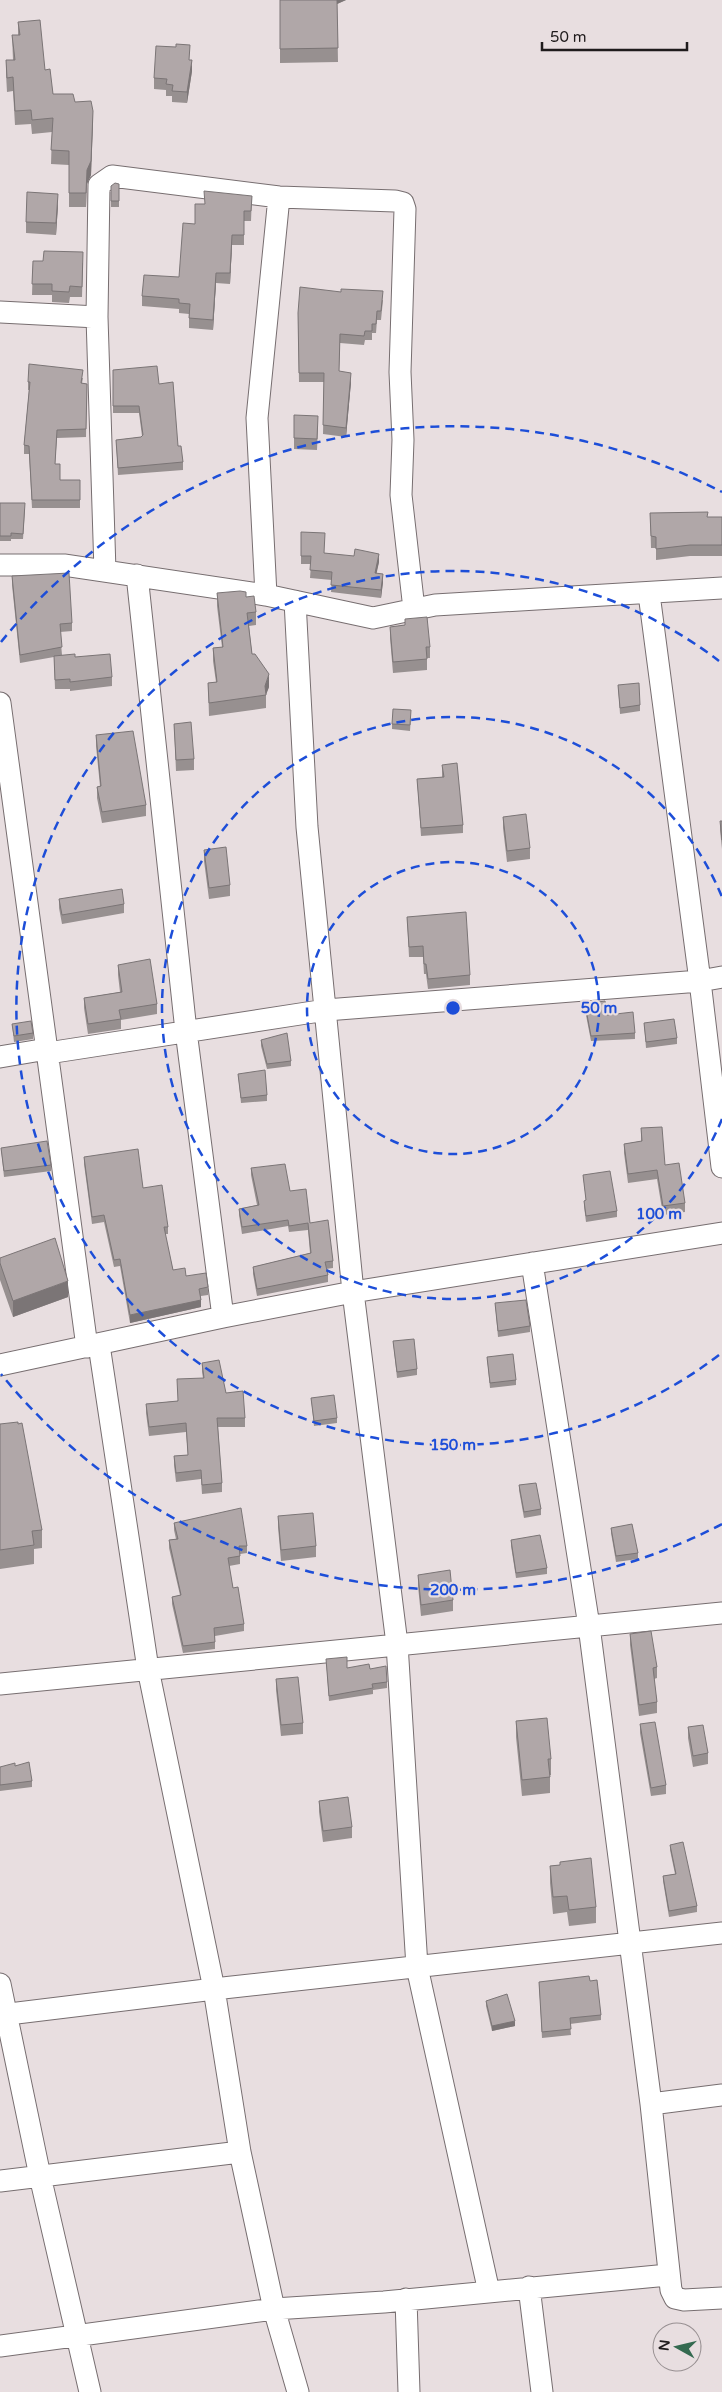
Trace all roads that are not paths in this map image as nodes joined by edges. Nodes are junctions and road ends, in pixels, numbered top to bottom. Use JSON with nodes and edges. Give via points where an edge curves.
{"nodes":[{"id":1,"x":279,"y":197,"type":"junction"},
{"id":2,"x":0,"y":312,"type":"edge"},
{"id":3,"x":97,"y":317,"type":"junction"},
{"id":4,"x":0,"y":566,"type":"edge"},
{"id":5,"x":105,"y":571,"type":"junction"},
{"id":6,"x":136,"y":576,"type":"junction"},
{"id":7,"x":722,"y":588,"type":"edge"},
{"id":8,"x":649,"y":594,"type":"junction"},
{"id":9,"x":266,"y":595,"type":"junction"},
{"id":10,"x":295,"y":600,"type":"junction"},
{"id":11,"x":414,"y":609,"type":"junction"},
{"id":12,"x":0,"y":703,"type":"edge"},
{"id":13,"x":722,"y":977,"type":"edge"},
{"id":14,"x":700,"y":981,"type":"junction"},
{"id":15,"x":326,"y":1010,"type":"junction"},
{"id":16,"x":186,"y":1031,"type":"junction"},
{"id":17,"x":48,"y":1051,"type":"junction"},
{"id":18,"x":0,"y":1057,"type":"edge"},
{"id":19,"x":722,"y":1167,"type":"edge"},
{"id":20,"x":722,"y":1233,"type":"edge"},
{"id":21,"x":532,"y":1263,"type":"junction"},
{"id":22,"x":353,"y":1292,"type":"junction"},
{"id":23,"x":223,"y":1317,"type":"junction"},
{"id":24,"x":93,"y":1346,"type":"junction"},
{"id":25,"x":0,"y":1365,"type":"edge"},
{"id":26,"x":722,"y":1613,"type":"edge"},
{"id":27,"x":589,"y":1626,"type":"junction"},
{"id":28,"x":397,"y":1644,"type":"junction"},
{"id":29,"x":148,"y":1669,"type":"junction"},
{"id":30,"x":0,"y":1684,"type":"edge"},
{"id":31,"x":722,"y":1933,"type":"edge"},
{"id":32,"x":630,"y":1942,"type":"junction"},
{"id":33,"x":417,"y":1967,"type":"junction"},
{"id":34,"x":0,"y":1984,"type":"edge"},
{"id":35,"x":214,"y":1989,"type":"junction"},
{"id":36,"x":3,"y":2015,"type":"edge"},
{"id":37,"x":722,"y":2095,"type":"edge"},
{"id":38,"x":651,"y":2104,"type":"junction"},
{"id":39,"x":240,"y":2152,"type":"junction"},
{"id":40,"x":40,"y":2176,"type":"junction"},
{"id":41,"x":0,"y":2181,"type":"edge"},
{"id":42,"x":668,"y":2275,"type":"junction"},
{"id":43,"x":529,"y":2287,"type":"junction"},
{"id":44,"x":490,"y":2292,"type":"junction"},
{"id":45,"x":722,"y":2298,"type":"edge"},
{"id":46,"x":406,"y":2299,"type":"junction"},
{"id":47,"x":274,"y":2308,"type":"junction"},
{"id":48,"x":76,"y":2335,"type":"junction"},
{"id":49,"x":0,"y":2346,"type":"edge"},
{"id":50,"x":90,"y":2392,"type":"edge"},
{"id":51,"x":298,"y":2392,"type":"edge"},
{"id":52,"x":409,"y":2392,"type":"edge"},
{"id":53,"x":542,"y":2392,"type":"edge"}],
"edges":[{"from":1,"to":3,"type":"street","via":[[112,176],[99,185]]},
{"from":1,"to":9,"type":"street","via":[[257,418]]},
{"from":1,"to":11,"type":"street","via":[[396,201],[403,203],[405,209],[400,372],[401,494]]},
{"from":2,"to":3,"type":"street"},
{"from":3,"to":5,"type":"street"},
{"from":4,"to":5,"type":"street","via":[[64,565]]},
{"from":5,"to":6,"type":"street"},
{"from":6,"to":9,"type":"street"},
{"from":6,"to":16,"type":"street"},
{"from":7,"to":8,"type":"street"},
{"from":8,"to":11,"type":"street","via":[[435,605]]},
{"from":8,"to":14,"type":"street"},
{"from":9,"to":10,"type":"street"},
{"from":10,"to":11,"type":"street","via":[[373,618]]},
{"from":10,"to":15,"type":"street","via":[[307,827]]},
{"from":12,"to":17,"type":"street"},
{"from":13,"to":14,"type":"street"},
{"from":14,"to":15,"type":"street"},
{"from":14,"to":19,"type":"street"},
{"from":15,"to":16,"type":"street"},
{"from":15,"to":22,"type":"street"},
{"from":16,"to":17,"type":"street"},
{"from":16,"to":23,"type":"street"},
{"from":17,"to":18,"type":"street"},
{"from":17,"to":24,"type":"street"},
{"from":20,"to":21,"type":"street"},
{"from":21,"to":22,"type":"street"},
{"from":21,"to":27,"type":"street"},
{"from":22,"to":23,"type":"street"},
{"from":22,"to":28,"type":"street"},
{"from":23,"to":24,"type":"street"},
{"from":24,"to":25,"type":"street"},
{"from":24,"to":29,"type":"street"},
{"from":26,"to":27,"type":"street"},
{"from":27,"to":28,"type":"street"},
{"from":27,"to":32,"type":"street"},
{"from":28,"to":29,"type":"street"},
{"from":28,"to":33,"type":"street"},
{"from":29,"to":30,"type":"street"},
{"from":29,"to":35,"type":"street"},
{"from":31,"to":32,"type":"street"},
{"from":32,"to":33,"type":"street"},
{"from":32,"to":38,"type":"street"},
{"from":33,"to":35,"type":"street"},
{"from":33,"to":44,"type":"street"},
{"from":34,"to":36,"type":"street"},
{"from":35,"to":36,"type":"street"},
{"from":35,"to":39,"type":"street"},
{"from":36,"to":40,"type":"street"},
{"from":37,"to":38,"type":"street"},
{"from":38,"to":42,"type":"street"},
{"from":39,"to":40,"type":"street"},
{"from":39,"to":47,"type":"street"},
{"from":40,"to":41,"type":"street"},
{"from":40,"to":48,"type":"street"},
{"from":42,"to":43,"type":"street"},
{"from":42,"to":45,"type":"street","via":[[675,2298]]},
{"from":43,"to":44,"type":"street"},
{"from":43,"to":53,"type":"street"},
{"from":44,"to":46,"type":"street"},
{"from":46,"to":47,"type":"street"},
{"from":46,"to":52,"type":"street"},
{"from":47,"to":48,"type":"street"},
{"from":47,"to":51,"type":"street"},
{"from":48,"to":49,"type":"street"},
{"from":48,"to":50,"type":"street"}]}
